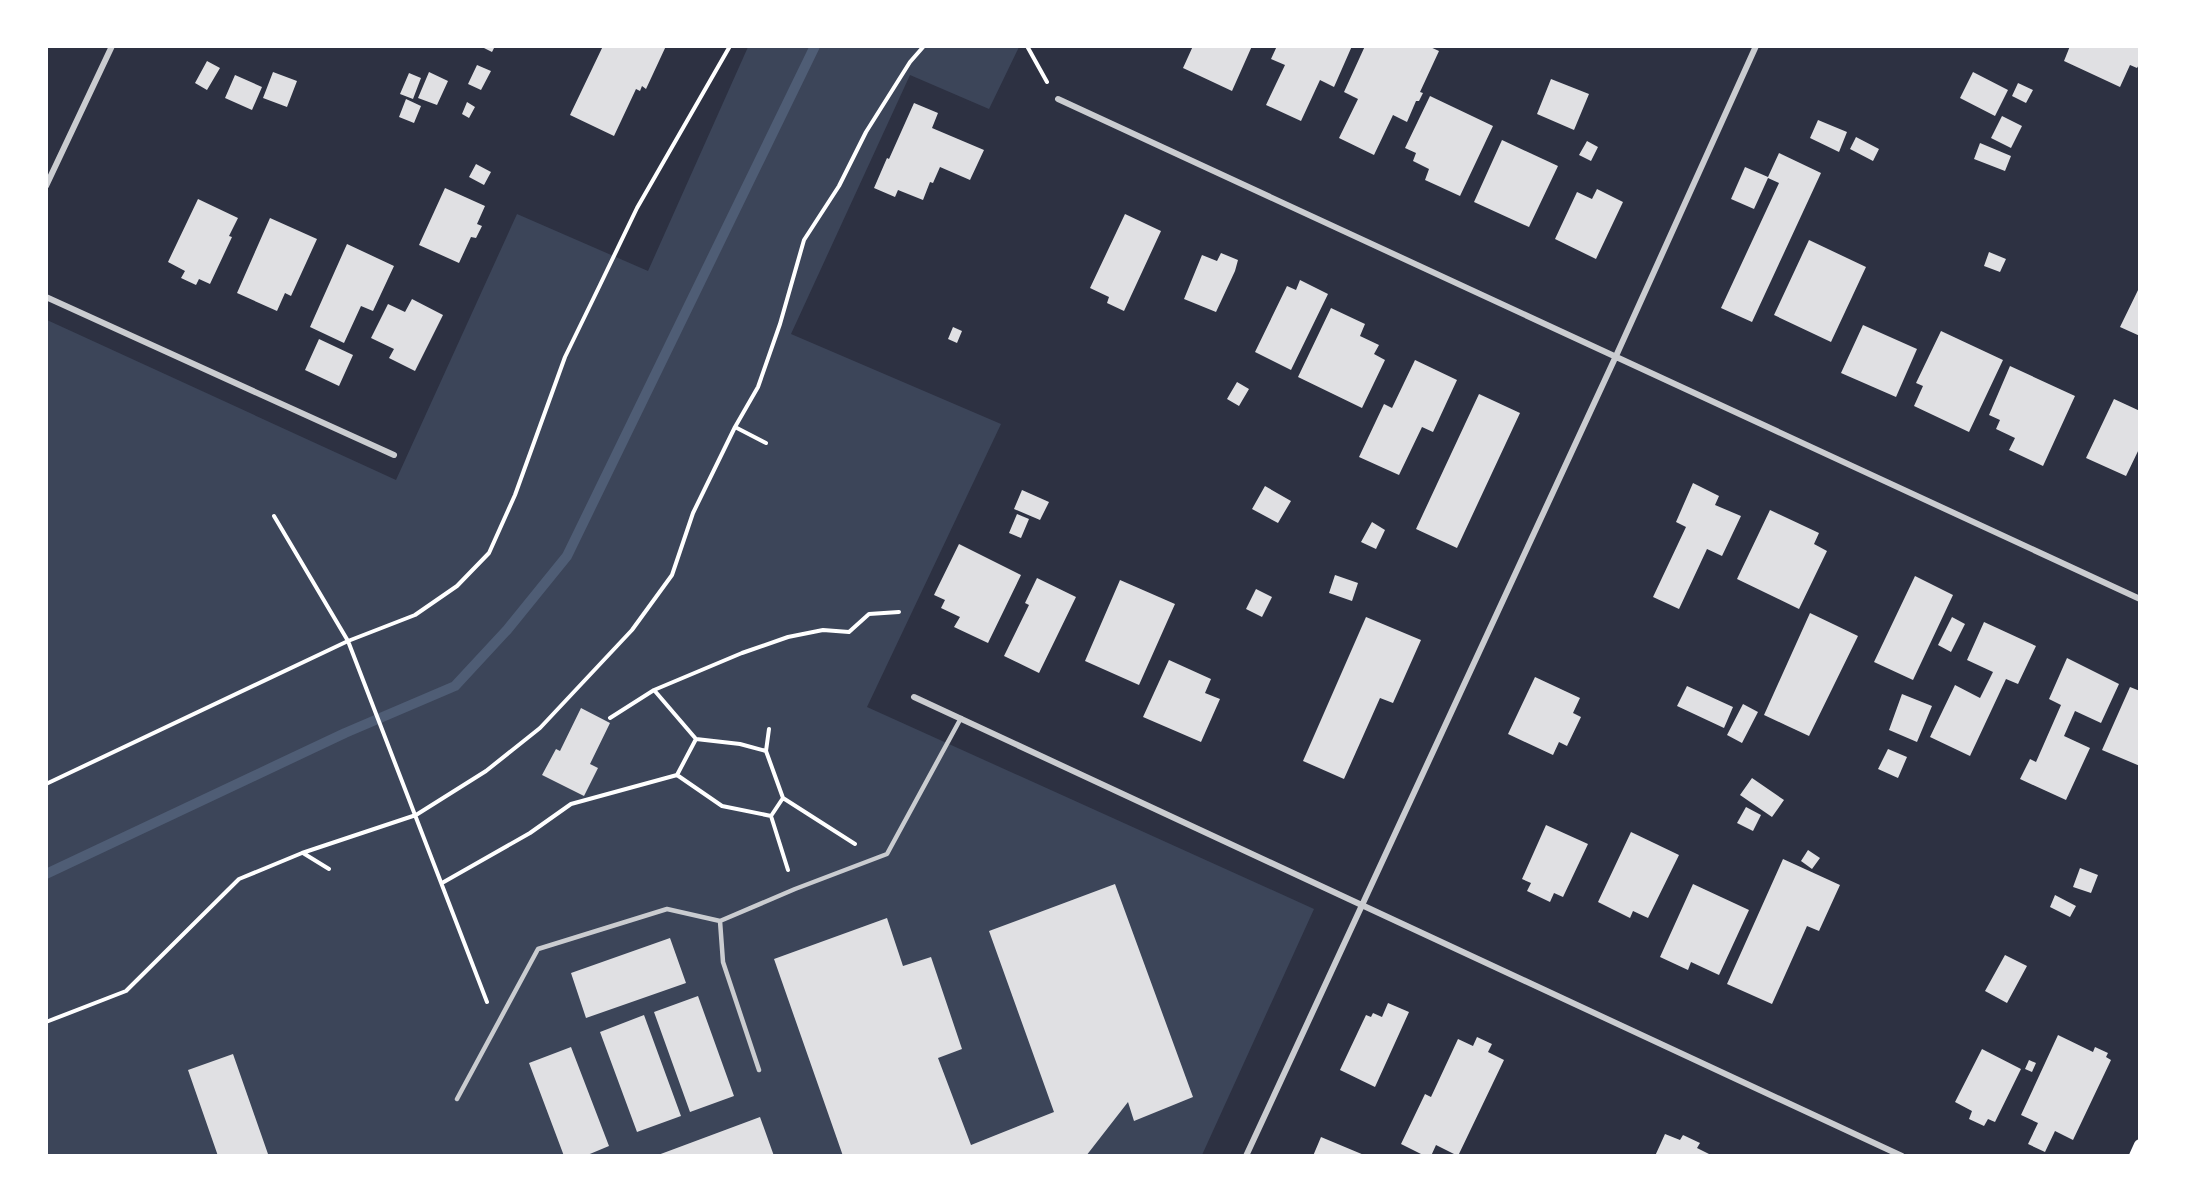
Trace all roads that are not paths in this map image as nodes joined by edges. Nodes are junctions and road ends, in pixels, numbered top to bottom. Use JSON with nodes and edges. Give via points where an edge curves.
{"nodes":[{"id":1,"x":112,"y":46,"type":"edge"},
{"id":2,"x":1756,"y":46,"type":"edge"},
{"id":3,"x":1058,"y":99,"type":"road end"},
{"id":4,"x":46,"y":186,"type":"edge"},
{"id":5,"x":46,"y":297,"type":"edge"},
{"id":6,"x":1616,"y":356,"type":"junction"},
{"id":7,"x":394,"y":455,"type":"dead end"},
{"id":8,"x":2139,"y":599,"type":"edge"},
{"id":9,"x":914,"y":697,"type":"dead end"},
{"id":10,"x":961,"y":718,"type":"junction"},
{"id":11,"x":1361,"y":904,"type":"junction"},
{"id":12,"x":720,"y":921,"type":"junction"},
{"id":13,"x":759,"y":1070,"type":"dead end"},
{"id":14,"x":457,"y":1099,"type":"dead end"},
{"id":15,"x":2139,"y":1145,"type":"edge"},
{"id":16,"x":1246,"y":1155,"type":"edge"},
{"id":17,"x":1902,"y":1155,"type":"edge"},
{"id":18,"x":2135,"y":1155,"type":"edge"}],
"edges":[{"from":1,"to":4,"type":"street"},
{"from":2,"to":6,"type":"street"},
{"from":3,"to":6,"type":"street"},
{"from":5,"to":7,"type":"street"},
{"from":6,"to":8,"type":"street"},
{"from":6,"to":11,"type":"street"},
{"from":9,"to":10,"type":"street"},
{"from":10,"to":11,"type":"street"},
{"from":10,"to":12,"type":"lane","via":[[887,854]]},
{"from":11,"to":16,"type":"street"},
{"from":11,"to":17,"type":"street"},
{"from":12,"to":13,"type":"lane","via":[[723,962]]},
{"from":12,"to":14,"type":"lane","via":[[667,909],[538,949]]},
{"from":15,"to":18,"type":"main road"}]}
